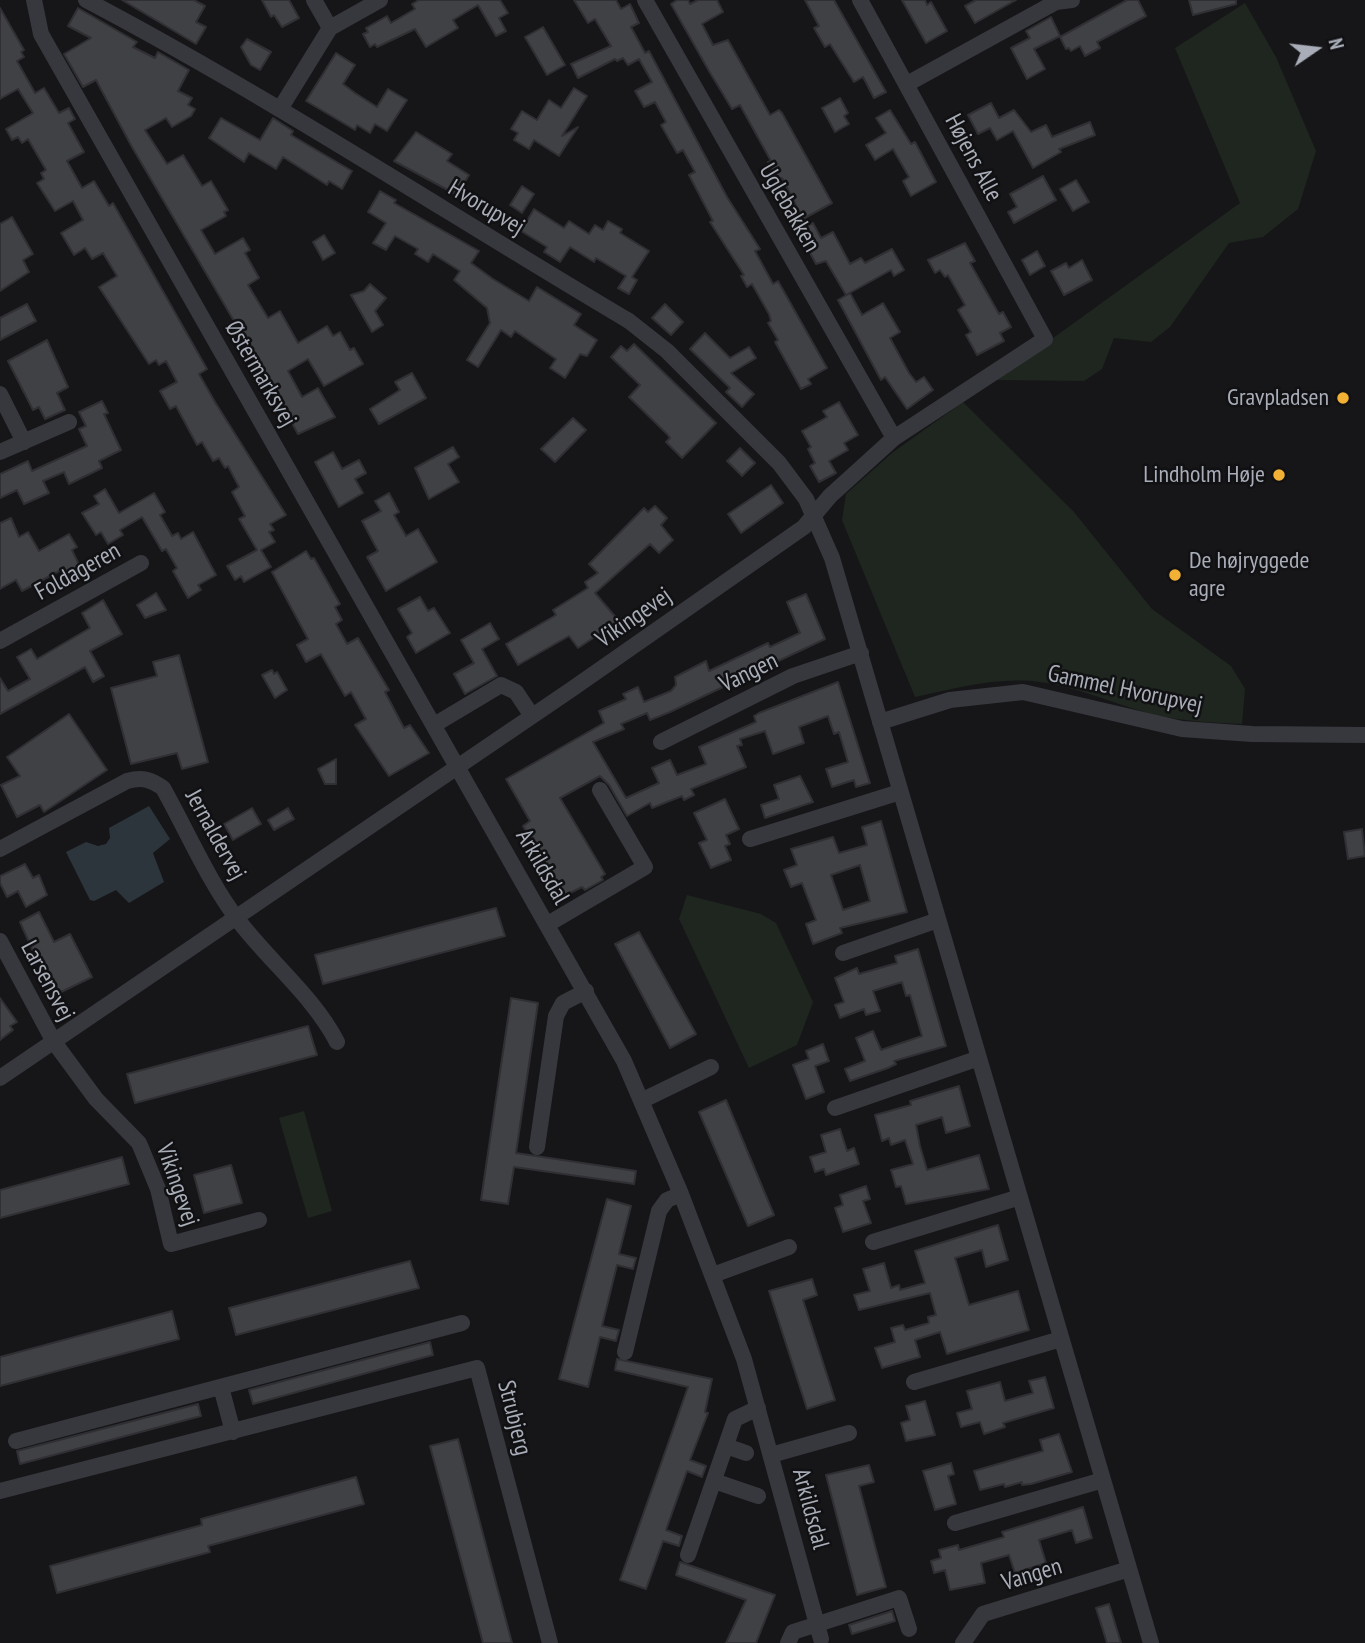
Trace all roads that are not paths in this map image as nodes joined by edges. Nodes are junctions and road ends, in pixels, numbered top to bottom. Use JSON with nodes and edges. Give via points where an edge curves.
{"nodes":[{"id":1,"x":34,"y":0,"type":"edge"},
{"id":2,"x":86,"y":0,"type":"edge"},
{"id":3,"x":314,"y":0,"type":"edge"},
{"id":4,"x":380,"y":0,"type":"edge"},
{"id":5,"x":645,"y":0,"type":"edge"},
{"id":6,"x":860,"y":0,"type":"edge"},
{"id":7,"x":1072,"y":0,"type":"edge"},
{"id":8,"x":330,"y":28,"type":"junction"},
{"id":9,"x":908,"y":84,"type":"junction"},
{"id":10,"x":280,"y":109,"type":"junction"},
{"id":11,"x":1045,"y":339,"type":"joint"},
{"id":12,"x":0,"y":394,"type":"edge"},
{"id":13,"x":69,"y":422,"type":"dead end"},
{"id":14,"x":894,"y":438,"type":"junction"},
{"id":15,"x":24,"y":442,"type":"junction"},
{"id":16,"x":0,"y":452,"type":"edge"},
{"id":17,"x":815,"y":514,"type":"junction"},
{"id":18,"x":141,"y":563,"type":"dead end"},
{"id":19,"x":0,"y":641,"type":"edge"},
{"id":20,"x":861,"y":653,"type":"junction"},
{"id":21,"x":532,"y":716,"type":"junction"},
{"id":22,"x":880,"y":722,"type":"junction"},
{"id":23,"x":434,"y":724,"type":"junction"},
{"id":24,"x":1365,"y":736,"type":"edge"},
{"id":25,"x":661,"y":742,"type":"dead end"},
{"id":26,"x":457,"y":766,"type":"junction"},
{"id":27,"x":600,"y":790,"type":"dead end"},
{"id":28,"x":900,"y":792,"type":"junction"},
{"id":29,"x":750,"y":839,"type":"dead end"},
{"id":30,"x":0,"y":849,"type":"edge"},
{"id":31,"x":235,"y":917,"type":"junction"},
{"id":32,"x":938,"y":920,"type":"junction"},
{"id":33,"x":548,"y":924,"type":"junction"},
{"id":34,"x":0,"y":942,"type":"edge"},
{"id":35,"x":843,"y":953,"type":"dead end"},
{"id":36,"x":586,"y":991,"type":"junction"},
{"id":37,"x":54,"y":1042,"type":"junction"},
{"id":38,"x":337,"y":1042,"type":"dead end"},
{"id":39,"x":979,"y":1058,"type":"junction"},
{"id":40,"x":711,"y":1067,"type":"dead end"},
{"id":41,"x":0,"y":1078,"type":"edge"},
{"id":42,"x":641,"y":1101,"type":"junction"},
{"id":43,"x":835,"y":1108,"type":"dead end"},
{"id":44,"x":537,"y":1147,"type":"dead end"},
{"id":45,"x":681,"y":1194,"type":"junction"},
{"id":46,"x":1020,"y":1197,"type":"junction"},
{"id":47,"x":259,"y":1220,"type":"dead end"},
{"id":48,"x":873,"y":1242,"type":"dead end"},
{"id":49,"x":789,"y":1247,"type":"dead end"},
{"id":50,"x":713,"y":1275,"type":"junction"},
{"id":51,"x":462,"y":1323,"type":"dead end"},
{"id":52,"x":1061,"y":1339,"type":"junction"},
{"id":53,"x":625,"y":1352,"type":"dead end"},
{"id":54,"x":914,"y":1382,"type":"dead end"},
{"id":55,"x":221,"y":1387,"type":"junction"},
{"id":56,"x":758,"y":1408,"type":"junction"},
{"id":57,"x":233,"y":1432,"type":"junction"},
{"id":58,"x":849,"y":1433,"type":"dead end"},
{"id":59,"x":16,"y":1441,"type":"dead end"},
{"id":60,"x":726,"y":1446,"type":"junction"},
{"id":61,"x":746,"y":1452,"type":"dead end"},
{"id":62,"x":771,"y":1455,"type":"junction"},
{"id":63,"x":1103,"y":1480,"type":"junction"},
{"id":64,"x":714,"y":1481,"type":"junction"},
{"id":65,"x":0,"y":1491,"type":"edge"},
{"id":66,"x":758,"y":1496,"type":"dead end"},
{"id":67,"x":955,"y":1523,"type":"dead end"},
{"id":68,"x":688,"y":1555,"type":"dead end"},
{"id":69,"x":1129,"y":1569,"type":"junction"},
{"id":70,"x":909,"y":1629,"type":"dead end"},
{"id":71,"x":819,"y":1631,"type":"junction"},
{"id":72,"x":550,"y":1643,"type":"edge"},
{"id":73,"x":788,"y":1643,"type":"edge"},
{"id":74,"x":963,"y":1643,"type":"edge"},
{"id":75,"x":1151,"y":1643,"type":"edge"}],
"edges":[{"from":1,"to":23,"type":"street","name":"Østermarksvej","via":[[41,34]]},
{"from":2,"to":10,"type":"street","name":"Hvorupvej"},
{"from":3,"to":8,"type":"street"},
{"from":4,"to":8,"type":"street"},
{"from":5,"to":14,"type":"street","name":"Uglebakken"},
{"from":6,"to":9,"type":"street","name":"Højens Alle"},
{"from":7,"to":9,"type":"street","via":[[1056,2]]},
{"from":8,"to":10,"type":"street"},
{"from":9,"to":11,"type":"street","name":"Højens Alle"},
{"from":10,"to":17,"type":"street","name":"Hvorupvej","via":[[629,321],[667,351],[779,463]]},
{"from":11,"to":14,"type":"street","name":"Vikingevej"},
{"from":12,"to":15,"type":"street"},
{"from":13,"to":15,"type":"street"},
{"from":14,"to":17,"type":"street","name":"Vikingevej"},
{"from":15,"to":16,"type":"street"},
{"from":17,"to":20,"type":"street"},
{"from":17,"to":21,"type":"street","name":"Vikingevej","via":[[804,527]]},
{"from":18,"to":19,"type":"street","name":"Foldageren"},
{"from":20,"to":22,"type":"street"},
{"from":20,"to":25,"type":"street","name":"Vangen","via":[[793,676]]},
{"from":21,"to":23,"type":"street","via":[[516,692],[501,685]]},
{"from":21,"to":26,"type":"street","name":"Vikingevej"},
{"from":22,"to":24,"type":"street","name":"Gammel Hvorupvej","via":[[950,700],[1023,692],[1182,729]]},
{"from":22,"to":28,"type":"street"},
{"from":23,"to":26,"type":"street","name":"Østermarksvej"},
{"from":26,"to":31,"type":"street","name":"Vikingevej"},
{"from":26,"to":33,"type":"street","name":"Arkildsdal"},
{"from":27,"to":33,"type":"street","via":[[645,867]]},
{"from":28,"to":29,"type":"street"},
{"from":28,"to":32,"type":"street"},
{"from":30,"to":31,"type":"street","name":"Jernaldervej","via":[[127,781],[151,780],[163,788]]},
{"from":31,"to":37,"type":"street","name":"Vikingevej"},
{"from":31,"to":38,"type":"street","via":[[325,1019]]},
{"from":32,"to":35,"type":"street"},
{"from":32,"to":39,"type":"street"},
{"from":33,"to":36,"type":"street","name":"Arkildsdal"},
{"from":34,"to":37,"type":"street","name":"Larsensvej"},
{"from":36,"to":42,"type":"street","name":"Arkildsdal"},
{"from":36,"to":44,"type":"street","via":[[563,1003],[556,1016]]},
{"from":37,"to":41,"type":"street","name":"Vikingevej"},
{"from":37,"to":47,"type":"street","name":"Vikingevej","via":[[96,1099],[139,1143],[155,1180],[171,1244]]},
{"from":39,"to":43,"type":"street"},
{"from":39,"to":46,"type":"street"},
{"from":40,"to":42,"type":"street"},
{"from":42,"to":45,"type":"street","name":"Arkildsdal"},
{"from":45,"to":50,"type":"street","name":"Arkildsdal"},
{"from":45,"to":53,"type":"street","via":[[667,1200],[659,1211]]},
{"from":46,"to":48,"type":"street"},
{"from":46,"to":52,"type":"street"},
{"from":49,"to":50,"type":"street"},
{"from":50,"to":56,"type":"street","name":"Arkildsdal"},
{"from":51,"to":55,"type":"street"},
{"from":52,"to":54,"type":"street"},
{"from":52,"to":63,"type":"street"},
{"from":55,"to":57,"type":"street"},
{"from":55,"to":59,"type":"street"},
{"from":56,"to":60,"type":"street","via":[[735,1419]]},
{"from":56,"to":62,"type":"street","name":"Arkildsdal"},
{"from":57,"to":65,"type":"street","name":"Strubjerg"},
{"from":57,"to":72,"type":"street","name":"Strubjerg","via":[[477,1368]]},
{"from":58,"to":62,"type":"street"},
{"from":60,"to":61,"type":"street"},
{"from":60,"to":64,"type":"street"},
{"from":62,"to":71,"type":"street","name":"Arkildsdal"},
{"from":63,"to":67,"type":"street"},
{"from":63,"to":69,"type":"street"},
{"from":64,"to":66,"type":"street"},
{"from":64,"to":68,"type":"street"},
{"from":69,"to":74,"type":"street","name":"Vangen","via":[[983,1614]]},
{"from":69,"to":75,"type":"street"},
{"from":70,"to":71,"type":"street","via":[[899,1598]]},
{"from":71,"to":73,"type":"street","via":[[793,1632]]}]}
